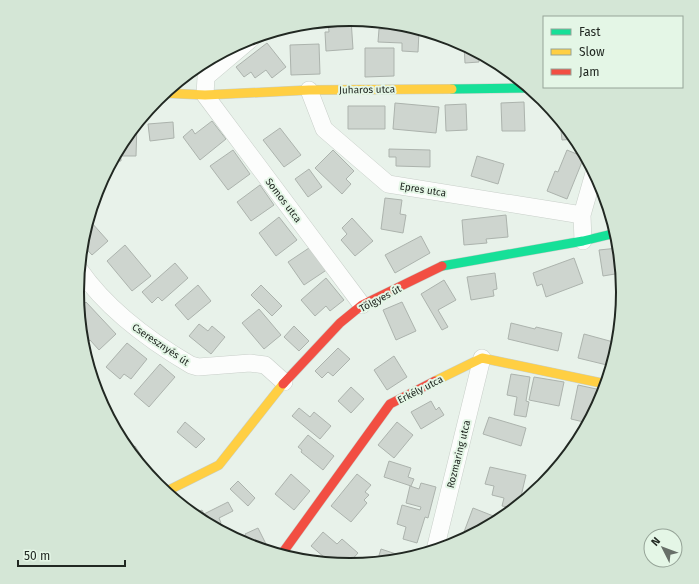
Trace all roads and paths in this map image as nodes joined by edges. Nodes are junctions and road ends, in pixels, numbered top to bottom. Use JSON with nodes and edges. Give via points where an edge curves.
{"nodes":[{"id":1,"x":237,"y":51,"type":"edge"},
{"id":2,"x":520,"y":88,"type":"edge"},
{"id":3,"x":309,"y":90,"type":"junction"},
{"id":4,"x":172,"y":94,"type":"edge"},
{"id":5,"x":205,"y":95,"type":"junction"},
{"id":6,"x":591,"y":182,"type":"edge"},
{"id":7,"x":582,"y":216,"type":"junction"},
{"id":8,"x":609,"y":235,"type":"edge"},
{"id":9,"x":583,"y":241,"type":"junction"},
{"id":10,"x":84,"y":277,"type":"edge"},
{"id":11,"x":362,"y":305,"type":"junction"},
{"id":12,"x":482,"y":358,"type":"junction"},
{"id":13,"x":284,"y":382,"type":"junction"},
{"id":14,"x":599,"y":383,"type":"edge"},
{"id":15,"x":171,"y":489,"type":"edge"},
{"id":16,"x":437,"y":543,"type":"edge"},
{"id":17,"x":285,"y":550,"type":"edge"}],
"edges":[{"from":1,"to":5,"type":"street","via":[[206,77]]},
{"from":2,"to":3,"type":"street","name":"Juharos utca"},
{"from":3,"to":5,"type":"street","name":"Juharos utca"},
{"from":3,"to":7,"type":"street","name":"Epres utca","via":[[324,129],[388,184]]},
{"from":4,"to":5,"type":"street","name":"Juharos utca"},
{"from":5,"to":11,"type":"street","name":"Somos utca"},
{"from":6,"to":7,"type":"street"},
{"from":7,"to":9,"type":"street"},
{"from":8,"to":9,"type":"street","name":"Tölgyes út"},
{"from":9,"to":11,"type":"street","name":"Tölgyes út","via":[[445,265]]},
{"from":10,"to":13,"type":"street","name":"Cseresznyés út","via":[[132,325],[191,365],[265,365]]},
{"from":11,"to":13,"type":"street","name":"Tölgyes út","via":[[340,323]]},
{"from":12,"to":14,"type":"street"},
{"from":12,"to":16,"type":"street","name":"Rozmaring utca"},
{"from":12,"to":17,"type":"street","name":"Erkély utca","via":[[390,404]]},
{"from":13,"to":15,"type":"street","name":"Tölgyes út","via":[[219,465]]}]}
